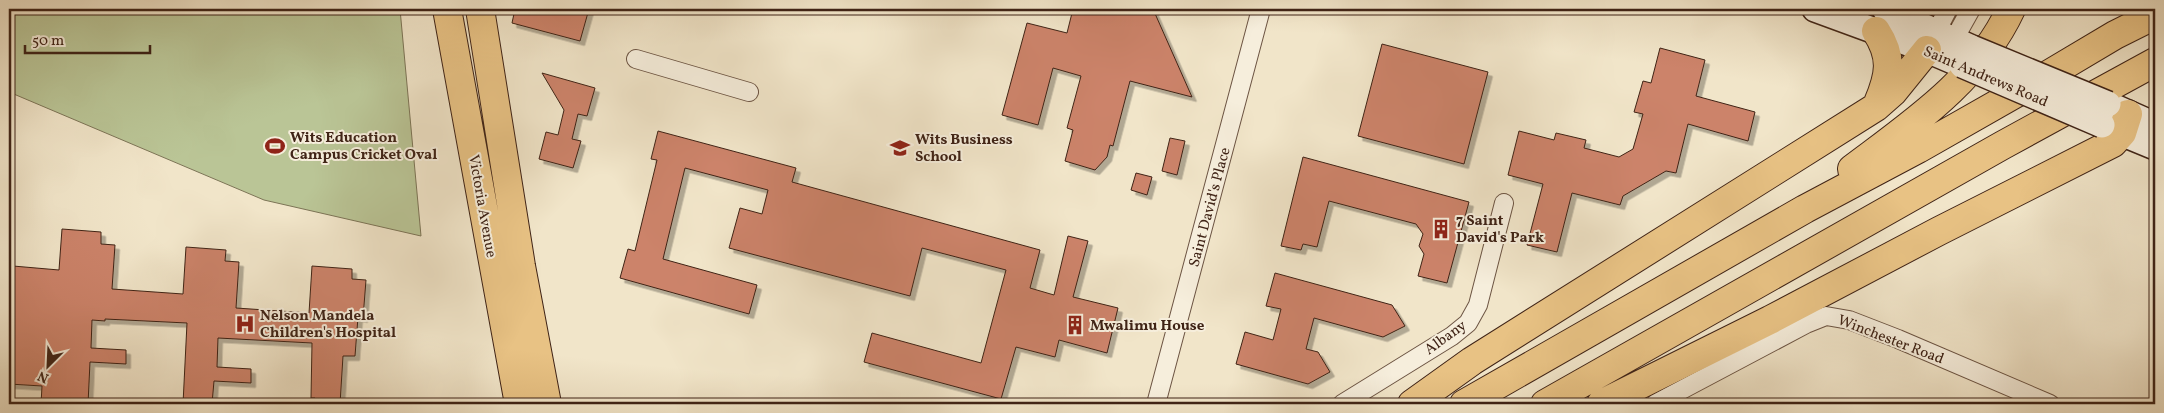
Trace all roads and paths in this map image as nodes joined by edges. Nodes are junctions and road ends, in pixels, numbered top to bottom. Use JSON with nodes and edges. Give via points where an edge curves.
{"nodes":[{"id":1,"x":448,"y":9,"type":"edge"},
{"id":2,"x":480,"y":9,"type":"edge"},
{"id":3,"x":1261,"y":9,"type":"edge"},
{"id":4,"x":1815,"y":9,"type":"edge"},
{"id":5,"x":1948,"y":9,"type":"edge"},
{"id":6,"x":1971,"y":9,"type":"edge"},
{"id":7,"x":2011,"y":9,"type":"edge"},
{"id":8,"x":2155,"y":15,"type":"edge"},
{"id":9,"x":1881,"y":20,"type":"edge"},
{"id":10,"x":1949,"y":49,"type":"junction"},
{"id":11,"x":636,"y":59,"type":"dead end"},
{"id":12,"x":2155,"y":62,"type":"edge"},
{"id":13,"x":749,"y":92,"type":"dead end"},
{"id":14,"x":1876,"y":106,"type":"junction"},
{"id":15,"x":2115,"y":119,"type":"junction"},
{"id":16,"x":2155,"y":125,"type":"edge"},
{"id":17,"x":2155,"y":147,"type":"edge"},
{"id":18,"x":1504,"y":203,"type":"dead end"},
{"id":19,"x":1806,"y":209,"type":"junction"},
{"id":20,"x":519,"y":404,"type":"edge"},
{"id":21,"x":547,"y":404,"type":"edge"},
{"id":22,"x":1156,"y":404,"type":"edge"},
{"id":23,"x":1342,"y":404,"type":"edge"},
{"id":24,"x":1412,"y":404,"type":"edge"},
{"id":25,"x":1464,"y":404,"type":"edge"},
{"id":26,"x":1545,"y":404,"type":"edge"},
{"id":27,"x":1601,"y":404,"type":"edge"},
{"id":28,"x":1655,"y":404,"type":"edge"},
{"id":29,"x":2050,"y":404,"type":"edge"}],
"edges":[{"from":1,"to":20,"type":"main road","name":"Victoria Avenue"},
{"from":2,"to":21,"type":"main road","name":"Victoria Avenue"},
{"from":3,"to":22,"type":"street","name":"Saint David's Place"},
{"from":4,"to":9,"type":"main road","name":"Saint Andrews Road"},
{"from":5,"to":10,"type":"street"},
{"from":6,"to":10,"type":"street"},
{"from":7,"to":19,"type":"main road","via":[[1990,47],[1943,98],[1824,190]]},
{"from":8,"to":19,"type":"main road"},
{"from":9,"to":10,"type":"main road","name":"Saint Andrews Road"},
{"from":9,"to":14,"type":"main road","via":[[1888,69]]},
{"from":10,"to":14,"type":"main road"},
{"from":10,"to":15,"type":"main road","name":"Saint Andrews Road","bridge":true},
{"from":11,"to":13,"type":"street"},
{"from":12,"to":26,"type":"main road"},
{"from":14,"to":24,"type":"main road","via":[[1472,361]]},
{"from":15,"to":16,"type":"main road","name":"Saint Andrews Road"},
{"from":15,"to":17,"type":"main road","name":"Saint Andrews Road"},
{"from":15,"to":27,"type":"main road","via":[[2119,139],[2102,149]]},
{"from":18,"to":23,"type":"street","name":"Albany","via":[[1478,305],[1468,323]]},
{"from":19,"to":25,"type":"main road"},
{"from":28,"to":29,"type":"street","name":"Winchester Road","via":[[1818,318],[1834,316],[1898,339]]}]}
